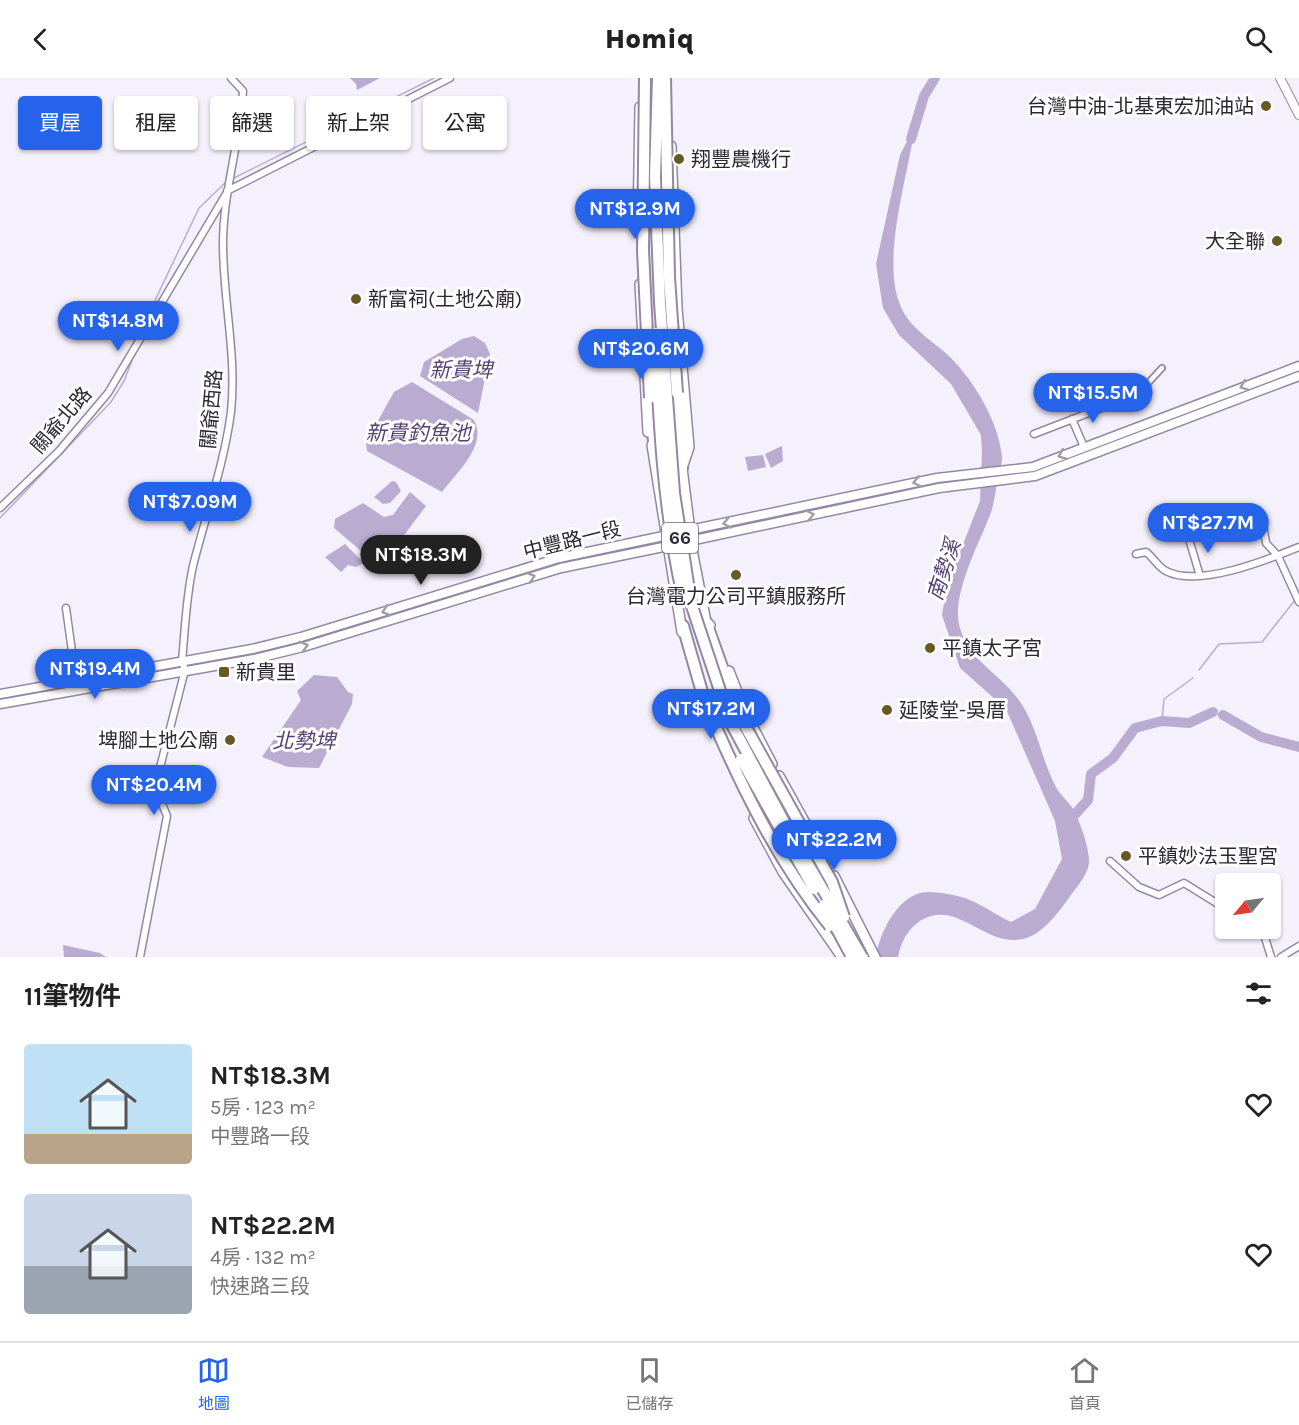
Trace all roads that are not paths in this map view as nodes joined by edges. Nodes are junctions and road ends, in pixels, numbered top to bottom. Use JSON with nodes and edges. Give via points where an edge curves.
{"nodes":[{"id":1,"x":231,"y":78,"type":"edge"},
{"id":2,"x":450,"y":78,"type":"edge"},
{"id":3,"x":645,"y":78,"type":"edge"},
{"id":4,"x":662,"y":78,"type":"edge"},
{"id":5,"x":1280,"y":78,"type":"edge"},
{"id":6,"x":1299,"y":115,"type":"edge"},
{"id":7,"x":642,"y":171,"type":"junction"},
{"id":8,"x":660,"y":171,"type":"junction"},
{"id":9,"x":673,"y":171,"type":"junction"},
{"id":10,"x":227,"y":191,"type":"junction"},
{"id":11,"x":677,"y":308,"type":"junction"},
{"id":12,"x":645,"y":309,"type":"junction"},
{"id":13,"x":665,"y":309,"type":"junction"},
{"id":14,"x":1299,"y":366,"type":"edge"},
{"id":15,"x":1162,"y":368,"type":"dead end"},
{"id":16,"x":1299,"y":376,"type":"edge"},
{"id":17,"x":1138,"y":394,"type":"joint"},
{"id":18,"x":1072,"y":419,"type":"junction"},
{"id":19,"x":1034,"y":434,"type":"dead end"},
{"id":20,"x":1084,"y":447,"type":"junction"},
{"id":21,"x":655,"y":452,"type":"junction"},
{"id":22,"x":1088,"y":456,"type":"junction"},
{"id":23,"x":682,"y":468,"type":"junction"},
{"id":24,"x":1006,"y":475,"type":"junction"},
{"id":25,"x":975,"y":478,"type":"junction"},
{"id":26,"x":0,"y":508,"type":"edge"},
{"id":27,"x":1263,"y":524,"type":"dead end"},
{"id":28,"x":690,"y":531,"type":"junction"},
{"id":29,"x":665,"y":535,"type":"junction"},
{"id":30,"x":1189,"y":539,"type":"dead end"},
{"id":31,"x":692,"y":541,"type":"junction"},
{"id":32,"x":667,"y":546,"type":"junction"},
{"id":33,"x":1299,"y":547,"type":"edge"},
{"id":34,"x":1136,"y":554,"type":"dead end"},
{"id":35,"x":1278,"y":556,"type":"junction"},
{"id":36,"x":1200,"y":576,"type":"junction"},
{"id":37,"x":446,"y":592,"type":"junction"},
{"id":38,"x":1298,"y":600,"type":"edge"},
{"id":39,"x":449,"y":602,"type":"junction"},
{"id":40,"x":66,"y":608,"type":"dead end"},
{"id":41,"x":706,"y":622,"type":"junction"},
{"id":42,"x":683,"y":626,"type":"junction"},
{"id":43,"x":182,"y":661,"type":"junction"},
{"id":44,"x":185,"y":670,"type":"junction"},
{"id":45,"x":76,"y":680,"type":"junction"},
{"id":46,"x":0,"y":694,"type":"edge"},
{"id":47,"x":0,"y":704,"type":"edge"},
{"id":48,"x":803,"y":817,"type":"junction"},
{"id":49,"x":793,"y":825,"type":"junction"},
{"id":50,"x":770,"y":838,"type":"junction"},
{"id":51,"x":1110,"y":861,"type":"dead end"},
{"id":52,"x":1215,"y":902,"type":"edge"},
{"id":53,"x":858,"y":928,"type":"junction"},
{"id":54,"x":1265,"y":939,"type":"edge"},
{"id":55,"x":849,"y":943,"type":"junction"},
{"id":56,"x":1299,"y":946,"type":"edge"},
{"id":57,"x":140,"y":957,"type":"edge"},
{"id":58,"x":842,"y":957,"type":"edge"},
{"id":59,"x":852,"y":957,"type":"edge"},
{"id":60,"x":862,"y":957,"type":"edge"},
{"id":61,"x":875,"y":957,"type":"edge"},
{"id":62,"x":1271,"y":957,"type":"edge"},
{"id":63,"x":1281,"y":957,"type":"edge"}],
"edges":[{"from":1,"to":10,"type":"street","via":[[243,91]]},
{"from":2,"to":10,"type":"street"},
{"from":3,"to":7,"type":"main road","number":"66"},
{"from":3,"to":21,"type":"highway","bridge":true,"via":[[643,250]]},
{"from":4,"to":8,"type":"street"},
{"from":4,"to":9,"type":"main road","number":"66"},
{"from":4,"to":23,"type":"highway","bridge":true},
{"from":4,"to":55,"type":"highway","number":"66","bridge":true,"via":[[655,177],[660,303],[675,503],[691,603],[730,721]]},
{"from":5,"to":6,"type":"street"},
{"from":7,"to":8,"type":"street"},
{"from":7,"to":12,"type":"main road","number":"66"},
{"from":8,"to":9,"type":"street"},
{"from":8,"to":13,"type":"street"},
{"from":9,"to":11,"type":"main road","number":"66"},
{"from":10,"to":26,"type":"street","name":"關爺北路","via":[[108,393],[59,451]]},
{"from":10,"to":43,"type":"street","name":"關爺西路","via":[[223,243],[232,351],[231,410],[218,485],[193,568]]},
{"from":11,"to":13,"type":"street"},
{"from":11,"to":23,"type":"main road","number":"66","via":[[688,447]]},
{"from":12,"to":13,"type":"street"},
{"from":12,"to":21,"type":"main road","number":"66","via":[[645,404]]},
{"from":13,"to":23,"type":"street"},
{"from":14,"to":20,"type":"main road","one_way":true},
{"from":15,"to":17,"type":"street"},
{"from":16,"to":22,"type":"main road"},
{"from":17,"to":18,"type":"street"},
{"from":18,"to":19,"type":"street"},
{"from":18,"to":20,"type":"street"},
{"from":20,"to":22,"type":"main road"},
{"from":20,"to":24,"type":"main road","one_way":true},
{"from":21,"to":29,"type":"main road","number":"66"},
{"from":22,"to":24,"type":"main road","via":[[1035,476]]},
{"from":23,"to":28,"type":"main road","number":"66"},
{"from":24,"to":25,"type":"main road"},
{"from":25,"to":28,"type":"main road","name":"中豐路一段","one_way":true,"via":[[937,478]]},
{"from":31,"to":25,"type":"main road","name":"中豐路一段","one_way":true},
{"from":27,"to":35,"type":"street","via":[[1266,543]]},
{"from":28,"to":29,"type":"main road","name":"中豐路一段"},
{"from":28,"to":31,"type":"main road","number":"66"},
{"from":29,"to":32,"type":"main road","number":"66"},
{"from":29,"to":37,"type":"main road","name":"中豐路一段","via":[[559,558]]},
{"from":30,"to":36,"type":"street"},
{"from":31,"to":32,"type":"main road","name":"中豐路一段"},
{"from":31,"to":41,"type":"main road","number":"66"},
{"from":39,"to":32,"type":"main road","name":"中豐路一段","one_way":true,"via":[[561,568]]},
{"from":32,"to":42,"type":"main road","number":"66"},
{"from":33,"to":35,"type":"street"},
{"from":34,"to":36,"type":"street","via":[[1149,553],[1166,572],[1191,578]]},
{"from":35,"to":36,"type":"street"},
{"from":35,"to":38,"type":"street"},
{"from":37,"to":39,"type":"main road"},
{"from":37,"to":43,"type":"main road","name":"中豐路一段","one_way":true,"via":[[291,639]]},
{"from":44,"to":39,"type":"main road","name":"中豐路一段","one_way":true,"via":[[303,647]]},
{"from":40,"to":45,"type":"street"},
{"from":41,"to":48,"type":"main road","number":"66","via":[[745,712]]},
{"from":41,"to":49,"type":"street","via":[[705,634],[731,711]]},
{"from":41,"to":55,"type":"highway","bridge":true,"via":[[739,715],[832,882]]},
{"from":42,"to":50,"type":"main road","number":"66","via":[[681,637],[717,742]]},
{"from":42,"to":55,"type":"highway","bridge":true,"via":[[704,699],[727,755],[790,870],[815,908]]},
{"from":43,"to":44,"type":"street"},
{"from":43,"to":45,"type":"main road","name":"中豐路一段"},
{"from":44,"to":47,"type":"main road","name":"中豐路一段"},
{"from":44,"to":57,"type":"street","via":[[154,787],[167,816]]},
{"from":45,"to":46,"type":"main road","name":"中豐路一段"},
{"from":48,"to":49,"type":"street"},
{"from":48,"to":53,"type":"main road","number":"66"},
{"from":49,"to":50,"type":"street"},
{"from":49,"to":53,"type":"street"},
{"from":50,"to":58,"type":"main road","number":"66","via":[[783,872]]},
{"from":51,"to":52,"type":"street","via":[[1139,887],[1160,895],[1184,884]]},
{"from":53,"to":61,"type":"main road","number":"66"},
{"from":54,"to":62,"type":"street"},
{"from":55,"to":59,"type":"highway","number":"66","bridge":true},
{"from":55,"to":60,"type":"highway","number":"66","bridge":true},
{"from":56,"to":63,"type":"street"}]}
